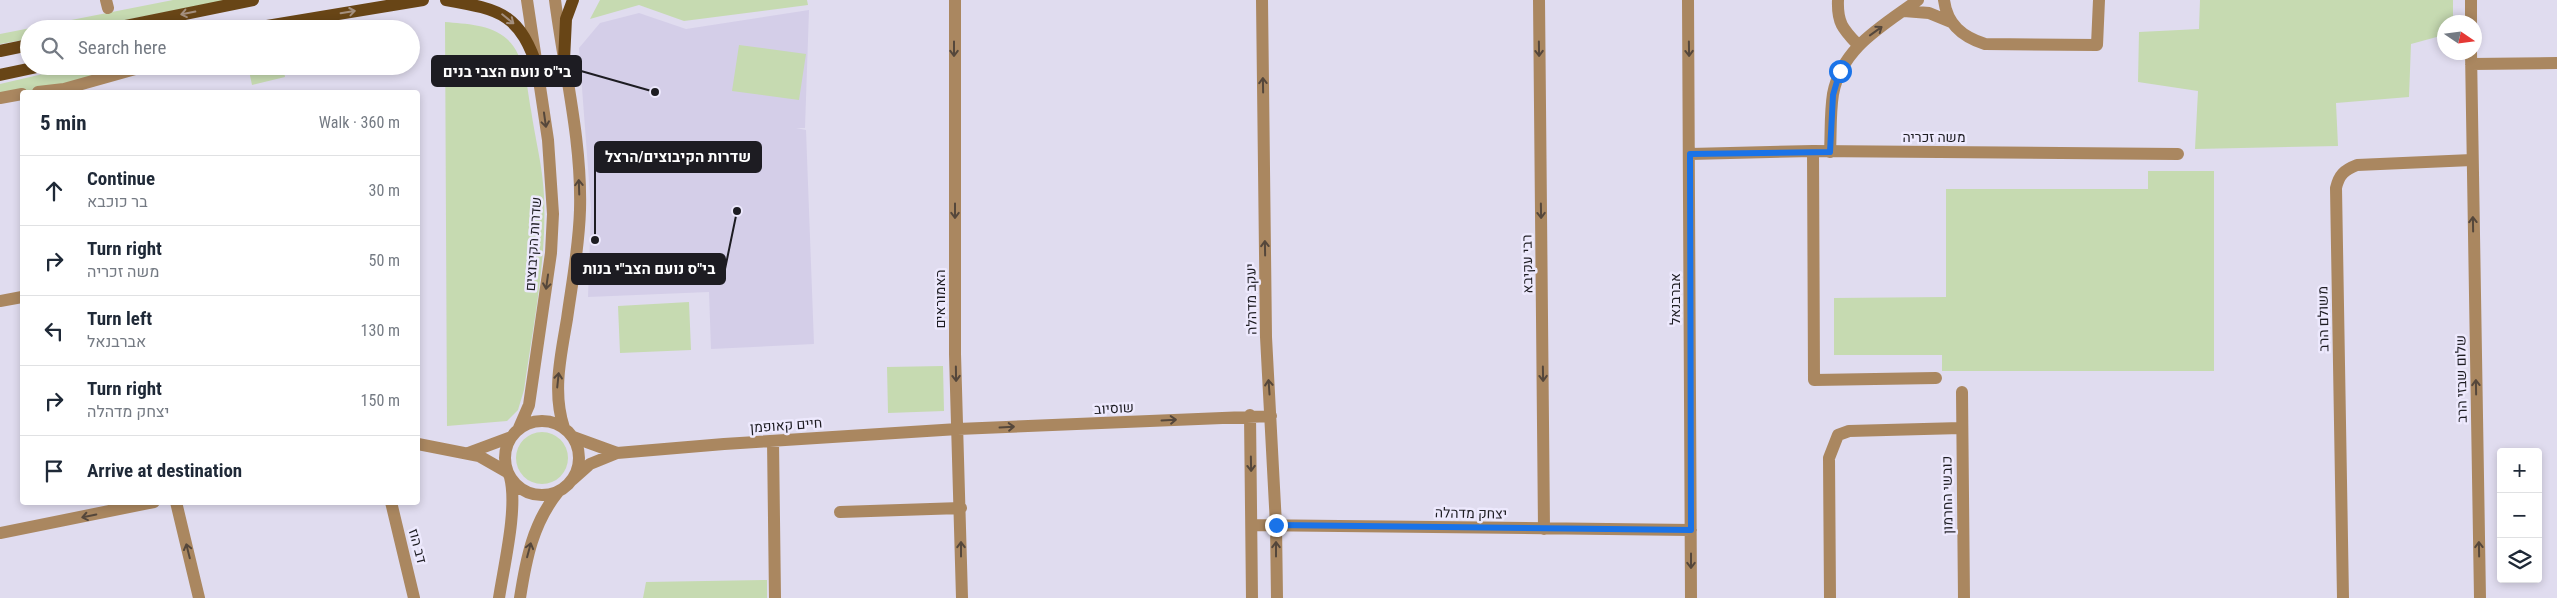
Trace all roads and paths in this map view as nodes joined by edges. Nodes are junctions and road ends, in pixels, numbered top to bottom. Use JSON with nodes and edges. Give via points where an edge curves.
{"nodes":[{"id":1,"x":253,"y":0,"type":"edge"},
{"id":2,"x":423,"y":0,"type":"edge"},
{"id":3,"x":446,"y":0,"type":"edge"},
{"id":4,"x":527,"y":0,"type":"edge"},
{"id":5,"x":555,"y":0,"type":"edge"},
{"id":6,"x":573,"y":0,"type":"edge"},
{"id":7,"x":955,"y":0,"type":"edge"},
{"id":8,"x":1262,"y":0,"type":"edge"},
{"id":9,"x":1539,"y":0,"type":"edge"},
{"id":10,"x":1688,"y":0,"type":"edge"},
{"id":11,"x":1838,"y":0,"type":"edge"},
{"id":12,"x":1918,"y":0,"type":"edge"},
{"id":13,"x":1944,"y":0,"type":"edge"},
{"id":14,"x":2099,"y":0,"type":"edge"},
{"id":15,"x":2471,"y":0,"type":"edge"},
{"id":16,"x":1904,"y":11,"type":"junction"},
{"id":17,"x":2471,"y":15,"type":"edge"},
{"id":18,"x":155,"y":20,"type":"edge"},
{"id":19,"x":302,"y":20,"type":"edge"},
{"id":20,"x":1950,"y":22,"type":"junction"},
{"id":21,"x":1858,"y":45,"type":"junction"},
{"id":22,"x":20,"y":47,"type":"edge"},
{"id":23,"x":0,"y":51,"type":"edge"},
{"id":24,"x":2482,"y":59,"type":"edge"},
{"id":25,"x":564,"y":60,"type":"junction"},
{"id":26,"x":2471,"y":60,"type":"edge"},
{"id":27,"x":2557,"y":63,"type":"edge"},
{"id":28,"x":20,"y":71,"type":"edge"},
{"id":29,"x":539,"y":72,"type":"junction"},
{"id":30,"x":0,"y":75,"type":"edge"},
{"id":31,"x":114,"y":75,"type":"edge"},
{"id":32,"x":55,"y":90,"type":"edge"},
{"id":33,"x":20,"y":94,"type":"edge"},
{"id":34,"x":0,"y":98,"type":"edge"},
{"id":35,"x":1813,"y":152,"type":"junction"},
{"id":36,"x":1830,"y":152,"type":"junction"},
{"id":37,"x":1690,"y":154,"type":"junction"},
{"id":38,"x":2178,"y":154,"type":"dead end"},
{"id":39,"x":2472,"y":160,"type":"junction"},
{"id":40,"x":20,"y":297,"type":"edge"},
{"id":41,"x":0,"y":301,"type":"edge"},
{"id":42,"x":1936,"y":378,"type":"dead end"},
{"id":43,"x":1962,"y":392,"type":"dead end"},
{"id":44,"x":1250,"y":415,"type":"junction"},
{"id":45,"x":1271,"y":416,"type":"junction"},
{"id":46,"x":564,"y":428,"type":"junction"},
{"id":47,"x":1961,"y":428,"type":"junction"},
{"id":48,"x":958,"y":429,"type":"junction"},
{"id":49,"x":515,"y":433,"type":"junction"},
{"id":50,"x":573,"y":438,"type":"junction"},
{"id":51,"x":773,"y":441,"type":"junction"},
{"id":52,"x":420,"y":444,"type":"edge"},
{"id":53,"x":468,"y":453,"type":"junction"},
{"id":54,"x":617,"y":453,"type":"junction"},
{"id":55,"x":509,"y":475,"type":"junction"},
{"id":56,"x":572,"y":480,"type":"junction"},
{"id":57,"x":558,"y":492,"type":"junction"},
{"id":58,"x":139,"y":505,"type":"edge"},
{"id":59,"x":177,"y":505,"type":"edge"},
{"id":60,"x":392,"y":505,"type":"edge"},
{"id":61,"x":961,"y":508,"type":"junction"},
{"id":62,"x":840,"y":512,"type":"dead end"},
{"id":63,"x":1252,"y":524,"type":"junction"},
{"id":64,"x":1276,"y":525,"type":"junction"},
{"id":65,"x":1544,"y":529,"type":"junction"},
{"id":66,"x":1691,"y":530,"type":"junction"},
{"id":67,"x":0,"y":533,"type":"edge"},
{"id":68,"x":199,"y":598,"type":"edge"},
{"id":69,"x":414,"y":598,"type":"edge"},
{"id":70,"x":499,"y":598,"type":"edge"},
{"id":71,"x":520,"y":598,"type":"edge"},
{"id":72,"x":775,"y":598,"type":"edge"},
{"id":73,"x":962,"y":598,"type":"edge"},
{"id":74,"x":1252,"y":598,"type":"edge"},
{"id":75,"x":1276,"y":598,"type":"edge"},
{"id":76,"x":1691,"y":598,"type":"edge"},
{"id":77,"x":1830,"y":598,"type":"edge"},
{"id":78,"x":1964,"y":598,"type":"edge"},
{"id":79,"x":2342,"y":598,"type":"edge"},
{"id":80,"x":2480,"y":598,"type":"edge"}],
"edges":[{"from":1,"to":18,"type":"main road","one_way":true},
{"from":19,"to":2,"type":"main road","one_way":true},
{"from":3,"to":29,"type":"main road","one_way":true,"via":[[480,6],[506,16],[525,38]]},
{"from":4,"to":29,"type":"street","name":"שדרות הקיבוצים"},
{"from":5,"to":25,"type":"street"},
{"from":6,"to":25,"type":"main road","via":[[566,20]]},
{"from":7,"to":48,"type":"street","name":"האמוראים","one_way":true},
{"from":45,"to":8,"type":"street","name":"יעקב מדהלה","one_way":true,"via":[[1266,321]]},
{"from":9,"to":65,"type":"street","name":"רבי עקיבא","one_way":true},
{"from":10,"to":37,"type":"street","name":"אברבנאל","one_way":true},
{"from":11,"to":21,"type":"street","via":[[1841,27]]},
{"from":12,"to":16,"type":"street"},
{"from":13,"to":20,"type":"street"},
{"from":14,"to":20,"type":"street","via":[[2097,45],[1985,44],[1965,36]]},
{"from":15,"to":17,"type":"street"},
{"from":16,"to":20,"type":"street","via":[[1929,13]]},
{"from":21,"to":16,"type":"street","one_way":true},
{"from":21,"to":36,"type":"street","via":[[1837,78],[1832,104]]},
{"from":22,"to":23,"type":"main road"},
{"from":24,"to":27,"type":"street"},
{"from":46,"to":25,"type":"street","one_way":true,"via":[[557,389],[580,209],[577,152]]},
{"from":26,"to":39,"type":"street","name":"שלום שבזי הרב"},
{"from":28,"to":30,"type":"main road"},
{"from":29,"to":49,"type":"street","name":"שדרות הקיבוצים","one_way":true,"via":[[552,177],[553,228],[529,405]]},
{"from":31,"to":32,"type":"street"},
{"from":33,"to":34,"type":"street"},
{"from":35,"to":36,"type":"street","name":"משה זכריה"},
{"from":35,"to":37,"type":"street","name":"משה זכריה"},
{"from":35,"to":42,"type":"street","via":[[1814,380]]},
{"from":36,"to":38,"type":"street","name":"משה זכריה"},
{"from":37,"to":66,"type":"street","name":"אברבנאל"},
{"from":39,"to":79,"type":"street","name":"משולם הרב","via":[[2358,165],[2346,169],[2339,177],[2336,188]]},
{"from":80,"to":39,"type":"street","name":"שלום שבזי הרב","one_way":true},
{"from":40,"to":41,"type":"street"},
{"from":43,"to":47,"type":"street","name":"כובשי החרמון"},
{"from":44,"to":45,"type":"street","name":"שוסיוב"},
{"from":48,"to":44,"type":"street","name":"שוסיוב","one_way":true},
{"from":44,"to":63,"type":"street","one_way":true},
{"from":45,"to":64,"type":"street","name":"יעקב מדהלה"},
{"from":46,"to":49,"type":"street","via":[[542,420],[530,422]]},
{"from":46,"to":50,"type":"street"},
{"from":47,"to":77,"type":"street","via":[[1838,435],[1829,458]]},
{"from":47,"to":78,"type":"street","name":"כובשי החרמון"},
{"from":48,"to":51,"type":"street","name":"חיים קאופמן"},
{"from":48,"to":61,"type":"street","name":"האמוראים"},
{"from":49,"to":53,"type":"street"},
{"from":49,"to":55,"type":"street","via":[[506,448]]},
{"from":50,"to":54,"type":"street","name":"חיים קאופמן"},
{"from":50,"to":56,"type":"street","via":[[579,459]]},
{"from":51,"to":54,"type":"street","name":"חיים קאופמן"},
{"from":51,"to":72,"type":"street"},
{"from":52,"to":53,"type":"street"},
{"from":53,"to":55,"type":"street"},
{"from":54,"to":56,"type":"street","name":"חיים קאופמן","via":[[590,464]]},
{"from":55,"to":57,"type":"street","via":[[530,494]]},
{"from":55,"to":70,"type":"street","via":[[512,492]]},
{"from":56,"to":57,"type":"street"},
{"from":71,"to":57,"type":"street","one_way":true,"via":[[526,560],[536,527],[546,506]]},
{"from":58,"to":67,"type":"street","one_way":true},
{"from":68,"to":59,"type":"street","one_way":true},
{"from":60,"to":69,"type":"street","name":"דב הוז"},
{"from":61,"to":62,"type":"street"},
{"from":73,"to":61,"type":"street","name":"האמוראים","one_way":true},
{"from":63,"to":64,"type":"street","name":"יצחק מדהלה"},
{"from":63,"to":74,"type":"street"},
{"from":64,"to":65,"type":"street","name":"יצחק מדהלה"},
{"from":75,"to":64,"type":"street","name":"יעקב מדהלה","one_way":true},
{"from":65,"to":66,"type":"street","name":"יצחק מדהלה"},
{"from":66,"to":76,"type":"street","name":"אברבנאל","one_way":true}]}
